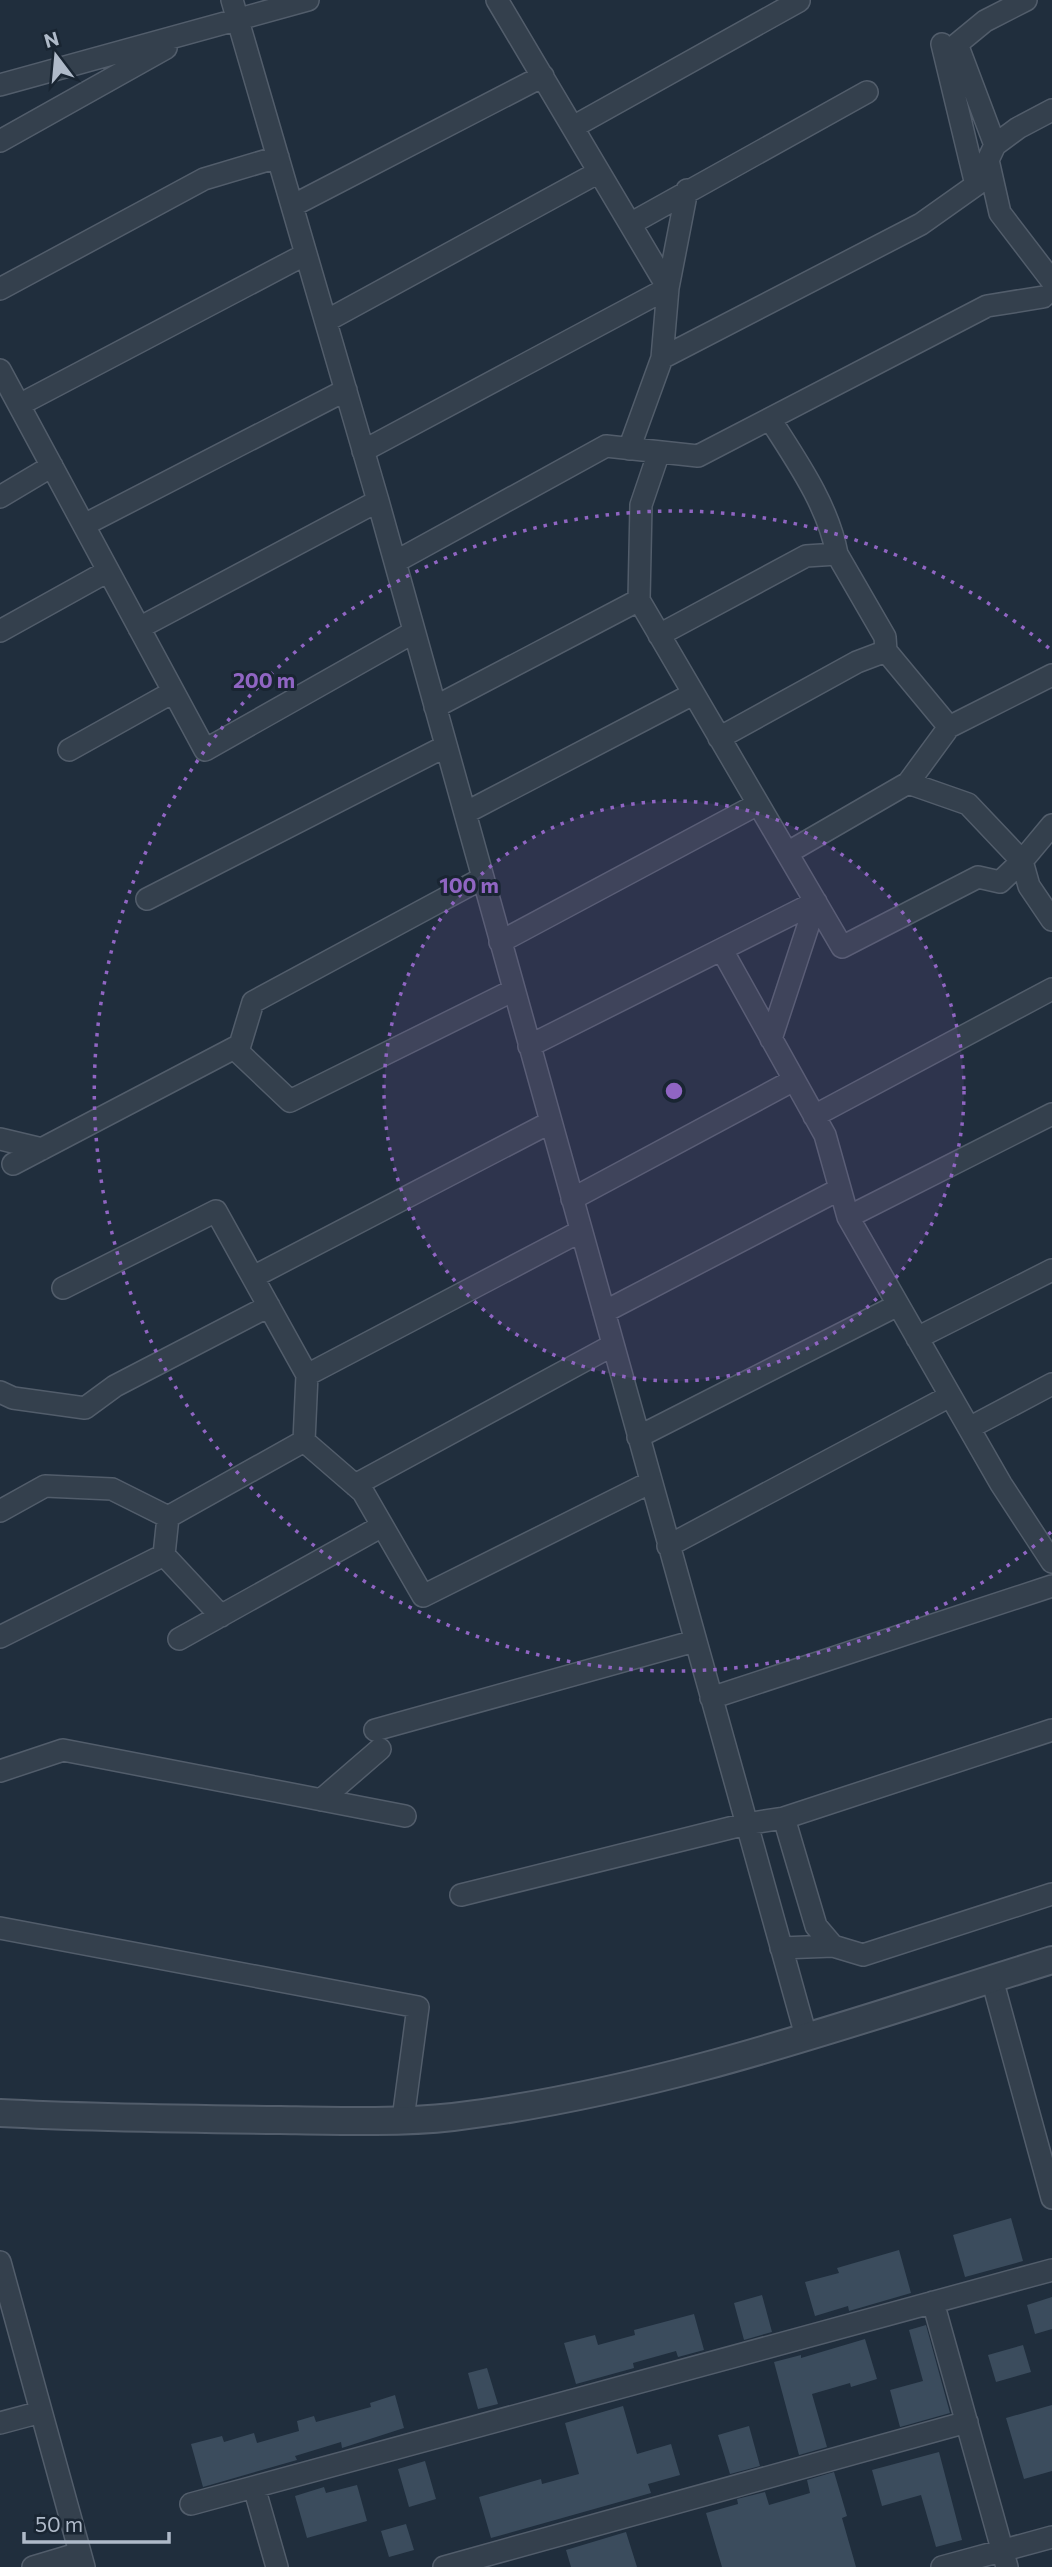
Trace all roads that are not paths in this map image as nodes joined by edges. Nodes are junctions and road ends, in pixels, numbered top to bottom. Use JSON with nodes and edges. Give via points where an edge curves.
{"nodes":[{"id":1,"x":308,"y":0,"type":"edge"},
{"id":2,"x":498,"y":0,"type":"edge"},
{"id":3,"x":1026,"y":0,"type":"edge"},
{"id":4,"x":799,"y":1,"type":"edge"},
{"id":5,"x":235,"y":10,"type":"edge"},
{"id":6,"x":195,"y":32,"type":"junction"},
{"id":7,"x":942,"y":44,"type":"dead end"},
{"id":8,"x":543,"y":76,"type":"junction"},
{"id":9,"x":0,"y":85,"type":"edge"},
{"id":10,"x":867,"y":92,"type":"dead end"},
{"id":11,"x":1052,"y":110,"type":"edge"},
{"id":12,"x":573,"y":127,"type":"junction"},
{"id":13,"x":0,"y":141,"type":"edge"},
{"id":14,"x":995,"y":145,"type":"junction"},
{"id":15,"x":278,"y":157,"type":"junction"},
{"id":16,"x":599,"y":172,"type":"junction"},
{"id":17,"x":687,"y":190,"type":"junction"},
{"id":18,"x":292,"y":206,"type":"junction"},
{"id":19,"x":630,"y":224,"type":"junction"},
{"id":20,"x":306,"y":254,"type":"junction"},
{"id":21,"x":668,"y":288,"type":"junction"},
{"id":22,"x":0,"y":289,"type":"edge"},
{"id":23,"x":1050,"y":294,"type":"edge"},
{"id":24,"x":326,"y":321,"type":"junction"},
{"id":25,"x":662,"y":358,"type":"junction"},
{"id":26,"x":0,"y":370,"type":"edge"},
{"id":27,"x":345,"y":390,"type":"junction"},
{"id":28,"x":19,"y":405,"type":"junction"},
{"id":29,"x":770,"y":419,"type":"junction"},
{"id":30,"x":629,"y":449,"type":"junction"},
{"id":31,"x":363,"y":451,"type":"junction"},
{"id":32,"x":659,"y":452,"type":"junction"},
{"id":33,"x":52,"y":466,"type":"junction"},
{"id":34,"x":0,"y":497,"type":"edge"},
{"id":35,"x":378,"y":502,"type":"junction"},
{"id":36,"x":84,"y":525,"type":"junction"},
{"id":37,"x":837,"y":554,"type":"junction"},
{"id":38,"x":395,"y":562,"type":"junction"},
{"id":39,"x":108,"y":571,"type":"junction"},
{"id":40,"x":639,"y":600,"type":"junction"},
{"id":41,"x":139,"y":628,"type":"junction"},
{"id":42,"x":0,"y":631,"type":"edge"},
{"id":43,"x":414,"y":632,"type":"junction"},
{"id":44,"x":659,"y":635,"type":"junction"},
{"id":45,"x":886,"y":651,"type":"junction"},
{"id":46,"x":1052,"y":675,"type":"edge"},
{"id":47,"x":173,"y":692,"type":"junction"},
{"id":48,"x":693,"y":694,"type":"junction"},
{"id":49,"x":435,"y":707,"type":"junction"},
{"id":50,"x":949,"y":727,"type":"junction"},
{"id":51,"x":719,"y":737,"type":"junction"},
{"id":52,"x":446,"y":746,"type":"junction"},
{"id":53,"x":69,"y":750,"type":"dead end"},
{"id":54,"x":908,"y":783,"type":"junction"},
{"id":55,"x":758,"y":804,"type":"junction"},
{"id":56,"x":465,"y":813,"type":"junction"},
{"id":57,"x":1052,"y":825,"type":"edge"},
{"id":58,"x":786,"y":852,"type":"junction"},
{"id":59,"x":1022,"y":860,"type":"junction"},
{"id":60,"x":483,"y":878,"type":"junction"},
{"id":61,"x":147,"y":899,"type":"dead end"},
{"id":62,"x":816,"y":902,"type":"junction"},
{"id":63,"x":1052,"y":920,"type":"edge"},
{"id":64,"x":500,"y":942,"type":"junction"},
{"id":65,"x":722,"y":950,"type":"junction"},
{"id":66,"x":1052,"y":989,"type":"edge"},
{"id":67,"x":514,"y":990,"type":"junction"},
{"id":68,"x":771,"y":1039,"type":"junction"},
{"id":69,"x":529,"y":1046,"type":"junction"},
{"id":70,"x":234,"y":1048,"type":"junction"},
{"id":71,"x":794,"y":1080,"type":"junction"},
{"id":72,"x":1052,"y":1114,"type":"edge"},
{"id":73,"x":814,"y":1116,"type":"junction"},
{"id":74,"x":551,"y":1122,"type":"junction"},
{"id":75,"x":0,"y":1139,"type":"edge"},
{"id":76,"x":42,"y":1149,"type":"junction"},
{"id":77,"x":13,"y":1164,"type":"dead end"},
{"id":78,"x":840,"y":1189,"type":"junction"},
{"id":79,"x":572,"y":1199,"type":"junction"},
{"id":80,"x":848,"y":1217,"type":"junction"},
{"id":81,"x":581,"y":1231,"type":"junction"},
{"id":82,"x":1052,"y":1270,"type":"edge"},
{"id":83,"x":253,"y":1277,"type":"junction"},
{"id":84,"x":63,"y":1289,"type":"dead end"},
{"id":85,"x":898,"y":1305,"type":"junction"},
{"id":86,"x":269,"y":1306,"type":"junction"},
{"id":87,"x":604,"y":1312,"type":"junction"},
{"id":88,"x":917,"y":1338,"type":"junction"},
{"id":89,"x":613,"y":1345,"type":"junction"},
{"id":90,"x":307,"y":1375,"type":"junction"},
{"id":91,"x":1052,"y":1384,"type":"edge"},
{"id":92,"x":0,"y":1392,"type":"edge"},
{"id":93,"x":950,"y":1396,"type":"junction"},
{"id":94,"x":969,"y":1429,"type":"junction"},
{"id":95,"x":638,"y":1437,"type":"junction"},
{"id":96,"x":304,"y":1441,"type":"junction"},
{"id":97,"x":651,"y":1482,"type":"junction"},
{"id":98,"x":355,"y":1485,"type":"junction"},
{"id":99,"x":0,"y":1511,"type":"edge"},
{"id":100,"x":168,"y":1517,"type":"junction"},
{"id":101,"x":382,"y":1526,"type":"junction"},
{"id":102,"x":668,"y":1546,"type":"junction"},
{"id":103,"x":164,"y":1555,"type":"junction"},
{"id":104,"x":1052,"y":1562,"type":"edge"},
{"id":105,"x":1052,"y":1586,"type":"edge"},
{"id":106,"x":221,"y":1615,"type":"junction"},
{"id":107,"x":0,"y":1637,"type":"edge"},
{"id":108,"x":179,"y":1639,"type":"dead end"},
{"id":109,"x":695,"y":1641,"type":"junction"},
{"id":110,"x":711,"y":1698,"type":"junction"},
{"id":111,"x":1052,"y":1730,"type":"edge"},
{"id":112,"x":0,"y":1771,"type":"edge"},
{"id":113,"x":321,"y":1800,"type":"junction"},
{"id":114,"x":405,"y":1816,"type":"dead end"},
{"id":115,"x":784,"y":1818,"type":"junction"},
{"id":116,"x":746,"y":1824,"type":"junction"},
{"id":117,"x":1052,"y":1894,"type":"edge"},
{"id":118,"x":461,"y":1895,"type":"dead end"},
{"id":119,"x":0,"y":1928,"type":"edge"},
{"id":120,"x":833,"y":1946,"type":"junction"},
{"id":121,"x":781,"y":1948,"type":"junction"},
{"id":122,"x":1052,"y":1960,"type":"edge"},
{"id":123,"x":992,"y":1979,"type":"junction"},
{"id":124,"x":806,"y":2036,"type":"junction"},
{"id":125,"x":0,"y":2113,"type":"edge"},
{"id":126,"x":403,"y":2119,"type":"junction"},
{"id":127,"x":1052,"y":2198,"type":"edge"},
{"id":128,"x":1,"y":2270,"type":"edge"},
{"id":129,"x":1052,"y":2270,"type":"edge"},
{"id":130,"x":933,"y":2302,"type":"junction"},
{"id":131,"x":41,"y":2412,"type":"junction"},
{"id":132,"x":967,"y":2422,"type":"junction"},
{"id":133,"x":0,"y":2423,"type":"edge"},
{"id":134,"x":254,"y":2487,"type":"junction"},
{"id":135,"x":191,"y":2504,"type":"dead end"},
{"id":136,"x":1052,"y":2537,"type":"edge"},
{"id":137,"x":1005,"y":2559,"type":"edge"},
{"id":138,"x":82,"y":2560,"type":"edge"},
{"id":139,"x":33,"y":2567,"type":"edge"},
{"id":140,"x":277,"y":2567,"type":"edge"},
{"id":141,"x":444,"y":2567,"type":"edge"},
{"id":142,"x":942,"y":2567,"type":"edge"}],
"edges":[{"from":1,"to":5,"type":"street"},
{"from":2,"to":8,"type":"street"},
{"from":3,"to":14,"type":"street","via":[[985,21],[957,44]]},
{"from":4,"to":12,"type":"street"},
{"from":5,"to":6,"type":"street"},
{"from":5,"to":15,"type":"street"},
{"from":6,"to":9,"type":"street"},
{"from":6,"to":13,"type":"street"},
{"from":7,"to":25,"type":"street","via":[[976,185],[921,224]]},
{"from":8,"to":12,"type":"street"},
{"from":8,"to":18,"type":"street"},
{"from":10,"to":17,"type":"street"},
{"from":11,"to":14,"type":"street"},
{"from":12,"to":16,"type":"street"},
{"from":14,"to":23,"type":"street","via":[[988,160],[1000,213]]},
{"from":15,"to":18,"type":"street"},
{"from":15,"to":22,"type":"street","via":[[204,179]]},
{"from":16,"to":19,"type":"street"},
{"from":16,"to":24,"type":"street"},
{"from":17,"to":19,"type":"street"},
{"from":17,"to":21,"type":"street"},
{"from":18,"to":20,"type":"street"},
{"from":19,"to":21,"type":"street"},
{"from":20,"to":24,"type":"street"},
{"from":20,"to":28,"type":"street"},
{"from":21,"to":25,"type":"street"},
{"from":21,"to":31,"type":"street"},
{"from":23,"to":29,"type":"street","via":[[987,306]]},
{"from":24,"to":27,"type":"street"},
{"from":25,"to":30,"type":"street"},
{"from":26,"to":28,"type":"street"},
{"from":27,"to":31,"type":"street"},
{"from":27,"to":36,"type":"street"},
{"from":28,"to":33,"type":"street"},
{"from":29,"to":32,"type":"street","via":[[698,456]]},
{"from":29,"to":37,"type":"street","via":[[807,478]]},
{"from":30,"to":32,"type":"street"},
{"from":30,"to":38,"type":"street","via":[[606,446]]},
{"from":31,"to":35,"type":"street"},
{"from":32,"to":40,"type":"street","via":[[641,505]]},
{"from":33,"to":34,"type":"street"},
{"from":33,"to":36,"type":"street"},
{"from":35,"to":38,"type":"street"},
{"from":35,"to":41,"type":"street"},
{"from":36,"to":39,"type":"street"},
{"from":37,"to":44,"type":"street","via":[[806,556]]},
{"from":37,"to":45,"type":"street","via":[[885,637]]},
{"from":38,"to":43,"type":"street"},
{"from":39,"to":41,"type":"street"},
{"from":39,"to":42,"type":"street"},
{"from":40,"to":44,"type":"street"},
{"from":40,"to":49,"type":"street"},
{"from":41,"to":47,"type":"street"},
{"from":43,"to":47,"type":"street","via":[[205,750]]},
{"from":43,"to":49,"type":"street"},
{"from":44,"to":48,"type":"street"},
{"from":45,"to":50,"type":"street"},
{"from":45,"to":51,"type":"street"},
{"from":46,"to":50,"type":"street"},
{"from":47,"to":53,"type":"street"},
{"from":48,"to":51,"type":"street"},
{"from":48,"to":56,"type":"street"},
{"from":49,"to":52,"type":"street"},
{"from":50,"to":54,"type":"street"},
{"from":51,"to":55,"type":"street"},
{"from":52,"to":56,"type":"street"},
{"from":52,"to":61,"type":"street"},
{"from":54,"to":58,"type":"street"},
{"from":54,"to":59,"type":"street","via":[[968,804]]},
{"from":55,"to":58,"type":"street"},
{"from":55,"to":64,"type":"street"},
{"from":56,"to":60,"type":"street"},
{"from":57,"to":59,"type":"street"},
{"from":58,"to":62,"type":"street"},
{"from":59,"to":62,"type":"street","via":[[1000,881],[978,877],[842,947]]},
{"from":59,"to":63,"type":"street","via":[[1029,886]]},
{"from":60,"to":64,"type":"street"},
{"from":60,"to":70,"type":"street","via":[[253,1002],[240,1045]]},
{"from":62,"to":65,"type":"street"},
{"from":62,"to":68,"type":"street"},
{"from":64,"to":67,"type":"street"},
{"from":65,"to":68,"type":"street"},
{"from":65,"to":69,"type":"street"},
{"from":66,"to":73,"type":"street"},
{"from":67,"to":69,"type":"street"},
{"from":67,"to":70,"type":"street","via":[[290,1101]]},
{"from":68,"to":71,"type":"street"},
{"from":69,"to":74,"type":"street"},
{"from":70,"to":76,"type":"street"},
{"from":71,"to":73,"type":"street"},
{"from":71,"to":79,"type":"street"},
{"from":72,"to":80,"type":"street"},
{"from":73,"to":78,"type":"street","via":[[825,1135]]},
{"from":74,"to":79,"type":"street"},
{"from":74,"to":83,"type":"street"},
{"from":75,"to":76,"type":"street"},
{"from":76,"to":77,"type":"street"},
{"from":78,"to":80,"type":"street"},
{"from":78,"to":87,"type":"street"},
{"from":79,"to":81,"type":"street"},
{"from":80,"to":85,"type":"street"},
{"from":81,"to":87,"type":"street"},
{"from":81,"to":90,"type":"street"},
{"from":82,"to":88,"type":"street"},
{"from":83,"to":84,"type":"street","via":[[216,1211]]},
{"from":83,"to":86,"type":"street"},
{"from":85,"to":88,"type":"street"},
{"from":85,"to":95,"type":"street"},
{"from":86,"to":90,"type":"street"},
{"from":86,"to":92,"type":"street","via":[[115,1386],[85,1408]]},
{"from":87,"to":89,"type":"street"},
{"from":88,"to":93,"type":"street"},
{"from":89,"to":95,"type":"street"},
{"from":89,"to":98,"type":"street"},
{"from":90,"to":96,"type":"street"},
{"from":91,"to":94,"type":"street"},
{"from":93,"to":94,"type":"street"},
{"from":93,"to":102,"type":"street"},
{"from":94,"to":104,"type":"street"},
{"from":95,"to":97,"type":"street"},
{"from":96,"to":98,"type":"street"},
{"from":96,"to":100,"type":"street"},
{"from":97,"to":101,"type":"street","via":[[423,1596]]},
{"from":97,"to":102,"type":"street"},
{"from":98,"to":101,"type":"street"},
{"from":99,"to":100,"type":"street","via":[[45,1486],[112,1489]]},
{"from":100,"to":103,"type":"street"},
{"from":101,"to":106,"type":"street"},
{"from":102,"to":109,"type":"street"},
{"from":103,"to":106,"type":"street"},
{"from":103,"to":107,"type":"street"},
{"from":105,"to":110,"type":"street"},
{"from":106,"to":108,"type":"street"},
{"from":109,"to":110,"type":"street"},
{"from":109,"to":113,"type":"street","via":[[377,1740]]},
{"from":110,"to":116,"type":"street"},
{"from":111,"to":115,"type":"street"},
{"from":112,"to":113,"type":"street","via":[[62,1750]]},
{"from":113,"to":114,"type":"street"},
{"from":115,"to":116,"type":"street"},
{"from":115,"to":120,"type":"street","via":[[816,1926]]},
{"from":116,"to":118,"type":"street"},
{"from":116,"to":121,"type":"street"},
{"from":117,"to":120,"type":"street","via":[[863,1955]]},
{"from":119,"to":126,"type":"street","via":[[418,2007]]},
{"from":120,"to":121,"type":"street"},
{"from":121,"to":124,"type":"street"},
{"from":122,"to":123,"type":"street"},
{"from":123,"to":124,"type":"street"},
{"from":123,"to":127,"type":"street"},
{"from":124,"to":126,"type":"street","via":[[687,2073],[562,2101]]},
{"from":125,"to":126,"type":"street","via":[[117,2119]]},
{"from":128,"to":131,"type":"street"},
{"from":129,"to":130,"type":"street"},
{"from":130,"to":132,"type":"street"},
{"from":130,"to":134,"type":"street"},
{"from":131,"to":133,"type":"street"},
{"from":131,"to":138,"type":"street"},
{"from":132,"to":137,"type":"street"},
{"from":132,"to":141,"type":"street"},
{"from":134,"to":135,"type":"street"},
{"from":134,"to":140,"type":"street"},
{"from":136,"to":137,"type":"street"},
{"from":137,"to":142,"type":"street"},
{"from":138,"to":139,"type":"street"}]}
